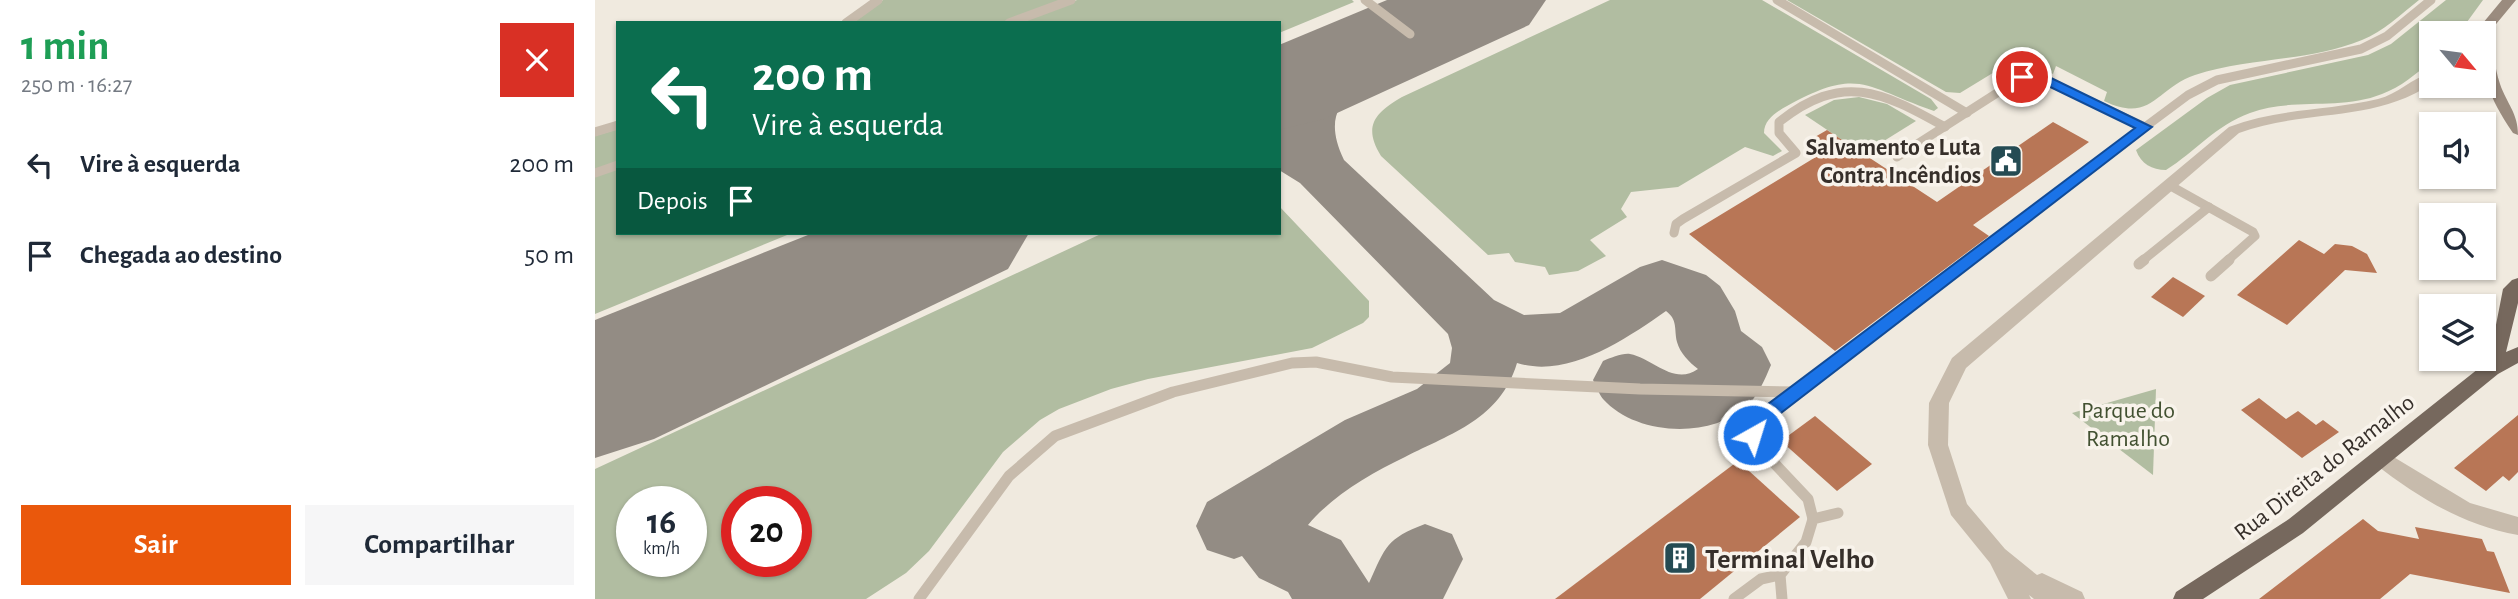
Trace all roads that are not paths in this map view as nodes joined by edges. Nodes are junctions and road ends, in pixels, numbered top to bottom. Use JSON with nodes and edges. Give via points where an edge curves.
{"nodes":[{"id":1,"x":878,"y":0,"type":"edge"},
{"id":2,"x":1072,"y":0,"type":"edge"},
{"id":3,"x":1365,"y":0,"type":"edge"},
{"id":4,"x":1777,"y":0,"type":"edge"},
{"id":5,"x":2431,"y":0,"type":"edge"},
{"id":6,"x":2509,"y":0,"type":"edge"},
{"id":7,"x":849,"y":21,"type":"edge"},
{"id":8,"x":1014,"y":21,"type":"edge"},
{"id":9,"x":2491,"y":21,"type":"edge"},
{"id":10,"x":1410,"y":34,"type":"dead end"},
{"id":11,"x":2419,"y":87,"type":"edge"},
{"id":12,"x":2496,"y":96,"type":"edge"},
{"id":13,"x":1967,"y":113,"type":"junction"},
{"id":14,"x":616,"y":126,"type":"edge"},
{"id":15,"x":1945,"y":127,"type":"junction"},
{"id":16,"x":2145,"y":127,"type":"junction"},
{"id":17,"x":2518,"y":130,"type":"edge"},
{"id":18,"x":595,"y":132,"type":"edge"},
{"id":19,"x":1897,"y":157,"type":"dead end"},
{"id":20,"x":616,"y":166,"type":"edge"},
{"id":21,"x":595,"y":173,"type":"edge"},
{"id":22,"x":2169,"y":186,"type":"junction"},
{"id":23,"x":2209,"y":207,"type":"junction"},
{"id":24,"x":1674,"y":233,"type":"dead end"},
{"id":25,"x":2139,"y":264,"type":"dead end"},
{"id":26,"x":2211,"y":276,"type":"dead end"},
{"id":27,"x":2516,"y":299,"type":"edge"},
{"id":28,"x":2496,"y":354,"type":"edge"},
{"id":29,"x":2518,"y":354,"type":"edge"},
{"id":30,"x":2496,"y":366,"type":"edge"},
{"id":31,"x":2489,"y":371,"type":"edge"},
{"id":32,"x":1796,"y":392,"type":"junction"},
{"id":33,"x":2382,"y":458,"type":"junction"},
{"id":34,"x":1837,"y":513,"type":"dead end"},
{"id":35,"x":1813,"y":519,"type":"junction"},
{"id":36,"x":2518,"y":526,"type":"edge"},
{"id":37,"x":1997,"y":556,"type":"junction"},
{"id":38,"x":1780,"y":575,"type":"junction"},
{"id":39,"x":919,"y":599,"type":"edge"},
{"id":40,"x":1734,"y":599,"type":"edge"},
{"id":41,"x":1782,"y":599,"type":"edge"},
{"id":42,"x":2020,"y":599,"type":"edge"},
{"id":43,"x":2051,"y":599,"type":"edge"},
{"id":44,"x":2074,"y":599,"type":"edge"},
{"id":45,"x":2184,"y":599,"type":"edge"}],
"edges":[{"from":1,"to":7,"type":"lane"},
{"from":2,"to":8,"type":"lane"},
{"from":3,"to":10,"type":"lane"},
{"from":4,"to":13,"type":"lane"},
{"from":5,"to":16,"type":"lane","via":[[2383,39],[2364,48],[2224,78],[2191,93]]},
{"from":6,"to":9,"type":"main road"},
{"from":11,"to":22,"type":"street","via":[[2362,109],[2256,120],[2234,130]]},
{"from":12,"to":17,"type":"main road"},
{"from":13,"to":15,"type":"lane"},
{"from":13,"to":16,"type":"lane","via":[[2030,76]]},
{"from":14,"to":18,"type":"lane"},
{"from":15,"to":19,"type":"lane"},
{"from":15,"to":24,"type":"lane","via":[[1892,97],[1873,92],[1821,95],[1779,122],[1779,132],[1796,153],[1683,219]]},
{"from":16,"to":32,"type":"lane"},
{"from":20,"to":21,"type":"lane"},
{"from":22,"to":23,"type":"lane"},
{"from":22,"to":37,"type":"street","via":[[1959,363],[1939,403],[1938,445],[1958,509]]},
{"from":23,"to":25,"type":"lane"},
{"from":23,"to":26,"type":"lane","via":[[2255,236]]},
{"from":27,"to":28,"type":"main road"},
{"from":29,"to":30,"type":"main road","name":"Rua Direita do Ramalho"},
{"from":31,"to":33,"type":"main road","name":"Rua Direita do Ramalho"},
{"from":32,"to":35,"type":"lane","via":[[1762,418],[1753,435],[1808,499]]},
{"from":32,"to":39,"type":"lane","via":[[1392,377],[1316,362],[1292,363],[1173,392],[1055,436],[1009,476]]},
{"from":33,"to":36,"type":"street","via":[[2455,508]]},
{"from":33,"to":45,"type":"main road","name":"Rua Direita do Ramalho","via":[[2296,526]]},
{"from":34,"to":35,"type":"lane"},
{"from":35,"to":38,"type":"lane","via":[[1800,552]]},
{"from":37,"to":42,"type":"street"},
{"from":37,"to":43,"type":"street"},
{"from":37,"to":44,"type":"street"},
{"from":38,"to":40,"type":"lane","via":[[1754,581]]},
{"from":38,"to":41,"type":"lane"}]}
